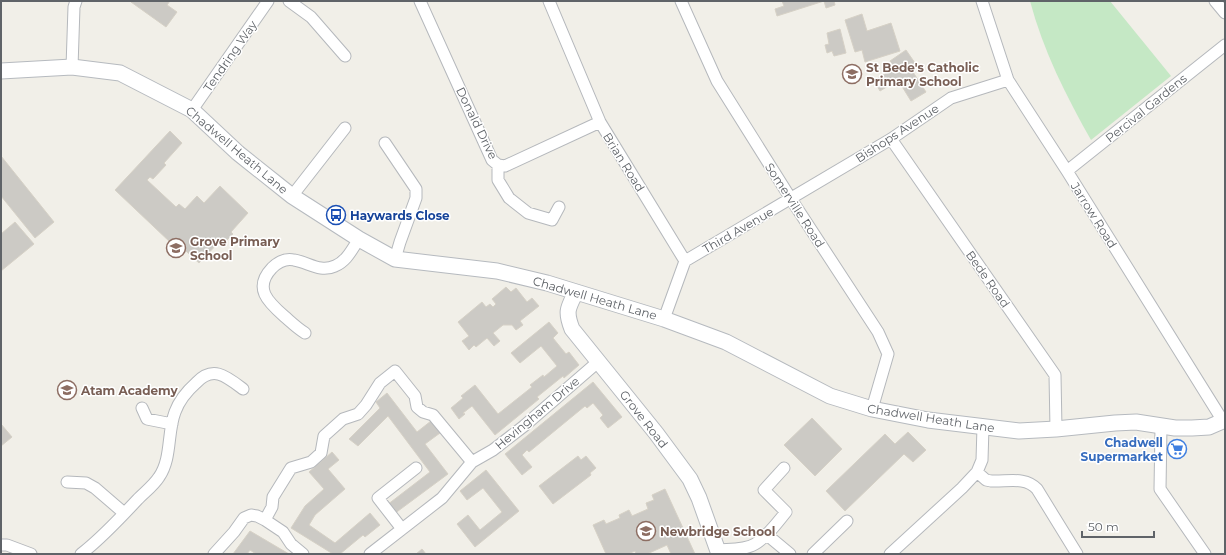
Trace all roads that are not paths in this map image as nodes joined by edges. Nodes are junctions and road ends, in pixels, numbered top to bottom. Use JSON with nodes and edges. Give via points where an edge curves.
{"nodes":[{"id":1,"x":76,"y":1,"type":"edge"},
{"id":2,"x":268,"y":1,"type":"edge"},
{"id":3,"x":289,"y":1,"type":"edge"},
{"id":4,"x":420,"y":1,"type":"edge"},
{"id":5,"x":549,"y":1,"type":"edge"},
{"id":6,"x":682,"y":1,"type":"edge"},
{"id":7,"x":982,"y":1,"type":"edge"},
{"id":8,"x":1215,"y":1,"type":"edge"},
{"id":9,"x":1225,"y":12,"type":"edge"},
{"id":10,"x":1225,"y":45,"type":"edge"},
{"id":11,"x":345,"y":56,"type":"dead end"},
{"id":12,"x":72,"y":67,"type":"junction"},
{"id":13,"x":1,"y":71,"type":"edge"},
{"id":14,"x":1008,"y":80,"type":"junction"},
{"id":15,"x":192,"y":110,"type":"junction"},
{"id":16,"x":600,"y":122,"type":"junction"},
{"id":17,"x":345,"y":128,"type":"dead end"},
{"id":18,"x":891,"y":139,"type":"junction"},
{"id":19,"x":385,"y":143,"type":"dead end"},
{"id":20,"x":498,"y":165,"type":"junction"},
{"id":21,"x":1067,"y":171,"type":"junction"},
{"id":22,"x":292,"y":196,"type":"junction"},
{"id":23,"x":791,"y":199,"type":"junction"},
{"id":24,"x":559,"y":207,"type":"dead end"},
{"id":25,"x":359,"y":239,"type":"junction"},
{"id":26,"x":396,"y":259,"type":"junction"},
{"id":27,"x":685,"y":261,"type":"junction"},
{"id":28,"x":576,"y":292,"type":"junction"},
{"id":29,"x":664,"y":318,"type":"junction"},
{"id":30,"x":305,"y":334,"type":"dead end"},
{"id":31,"x":599,"y":361,"type":"junction"},
{"id":32,"x":242,"y":389,"type":"dead end"},
{"id":33,"x":142,"y":408,"type":"dead end"},
{"id":34,"x":872,"y":410,"type":"junction"},
{"id":35,"x":1224,"y":420,"type":"edge"},
{"id":36,"x":172,"y":424,"type":"junction"},
{"id":37,"x":983,"y":427,"type":"junction"},
{"id":38,"x":1161,"y":427,"type":"junction"},
{"id":39,"x":1056,"y":429,"type":"junction"},
{"id":40,"x":472,"y":462,"type":"junction"},
{"id":41,"x":416,"y":468,"type":"dead end"},
{"id":42,"x":784,"y":468,"type":"dead end"},
{"id":43,"x":977,"y":472,"type":"junction"},
{"id":44,"x":67,"y":482,"type":"dead end"},
{"id":45,"x":124,"y":513,"type":"junction"},
{"id":46,"x":264,"y":520,"type":"junction"},
{"id":47,"x":847,"y":521,"type":"dead end"},
{"id":48,"x":402,"y":529,"type":"junction"},
{"id":49,"x":766,"y":534,"type":"junction"},
{"id":50,"x":1,"y":545,"type":"edge"},
{"id":51,"x":719,"y":552,"type":"edge"},
{"id":52,"x":31,"y":554,"type":"edge"},
{"id":53,"x":81,"y":554,"type":"edge"},
{"id":54,"x":214,"y":554,"type":"edge"},
{"id":55,"x":303,"y":554,"type":"edge"},
{"id":56,"x":370,"y":554,"type":"edge"},
{"id":57,"x":790,"y":554,"type":"edge"},
{"id":58,"x":813,"y":554,"type":"edge"},
{"id":59,"x":890,"y":554,"type":"edge"},
{"id":60,"x":1077,"y":554,"type":"edge"},
{"id":61,"x":1205,"y":554,"type":"edge"}],
"edges":[{"from":1,"to":12,"type":"street"},
{"from":2,"to":15,"type":"street","name":"Tendring Way"},
{"from":3,"to":11,"type":"street","via":[[311,17]]},
{"from":4,"to":20,"type":"street","name":"Donald Drive","via":[[492,160]]},
{"from":5,"to":16,"type":"street","name":"Brian Road"},
{"from":6,"to":23,"type":"street","name":"Somerville Road","via":[[717,81]]},
{"from":7,"to":14,"type":"street","name":"Jarrow Road"},
{"from":8,"to":9,"type":"street"},
{"from":10,"to":21,"type":"street","name":"Percival Gardens"},
{"from":12,"to":13,"type":"street","name":"Chadwell Heath Lane"},
{"from":12,"to":15,"type":"street","name":"Chadwell Heath Lane","via":[[120,73]]},
{"from":14,"to":18,"type":"street","name":"Bishops Avenue","via":[[951,98]]},
{"from":14,"to":21,"type":"street","name":"Jarrow Road"},
{"from":15,"to":22,"type":"street","name":"Chadwell Heath Lane"},
{"from":16,"to":20,"type":"street","name":"Donald Drive","via":[[505,166]]},
{"from":16,"to":27,"type":"street","name":"Brian Road"},
{"from":17,"to":22,"type":"street"},
{"from":18,"to":23,"type":"street","name":"Bishops Avenue"},
{"from":18,"to":39,"type":"street","name":"Bede Road","via":[[1054,375]]},
{"from":19,"to":26,"type":"street","via":[[416,189],[416,198]]},
{"from":20,"to":24,"type":"street","via":[[498,180],[508,198],[528,214],[552,220]]},
{"from":21,"to":35,"type":"street","name":"Jarrow Road"},
{"from":22,"to":25,"type":"street","name":"Chadwell Heath Lane"},
{"from":23,"to":27,"type":"street","name":"Third Avenue"},
{"from":23,"to":34,"type":"street","name":"Somerville Road","via":[[878,332],[888,354]]},
{"from":25,"to":26,"type":"street","name":"Chadwell Heath Lane"},
{"from":25,"to":30,"type":"street","via":[[345,260],[336,266],[321,268],[286,260],[278,262],[265,276],[263,293],[269,303]]},
{"from":26,"to":28,"type":"street","name":"Chadwell Heath Lane","via":[[497,271]]},
{"from":27,"to":29,"type":"street"},
{"from":28,"to":29,"type":"street","name":"Chadwell Heath Lane"},
{"from":28,"to":31,"type":"street","name":"Grove Road","via":[[568,309],[568,319],[572,329]]},
{"from":29,"to":34,"type":"street","name":"Chadwell Heath Lane","via":[[726,342],[830,396]]},
{"from":31,"to":40,"type":"street","name":"Hevingham Drive","via":[[524,426],[493,450]]},
{"from":31,"to":51,"type":"street","name":"Grove Road","via":[[690,479]]},
{"from":32,"to":36,"type":"street","via":[[220,373],[202,376],[180,401],[174,412]]},
{"from":33,"to":36,"type":"street","via":[[147,419]]},
{"from":34,"to":37,"type":"street","name":"Chadwell Heath Lane"},
{"from":35,"to":38,"type":"street","name":"Chadwell Heath Lane","via":[[1209,427]]},
{"from":36,"to":45,"type":"street","via":[[164,467],[159,478]]},
{"from":37,"to":39,"type":"street","name":"Chadwell Heath Lane","via":[[1020,431]]},
{"from":37,"to":43,"type":"street","via":[[982,460]]},
{"from":38,"to":39,"type":"street","name":"Chadwell Heath Lane","via":[[1136,422]]},
{"from":38,"to":61,"type":"street","via":[[1160,489]]},
{"from":40,"to":46,"type":"street","via":[[433,415],[417,407],[414,396],[395,371],[380,383],[358,414],[343,419],[324,436],[321,453],[311,462],[291,468],[273,497],[272,507]]},
{"from":40,"to":48,"type":"street","via":[[442,498]]},
{"from":41,"to":48,"type":"street","via":[[378,498]]},
{"from":42,"to":49,"type":"street","via":[[764,490],[786,512]]},
{"from":43,"to":59,"type":"street"},
{"from":43,"to":60,"type":"street","via":[[986,480],[1022,481],[1033,485]]},
{"from":44,"to":45,"type":"street","via":[[86,483]]},
{"from":45,"to":53,"type":"street"},
{"from":46,"to":54,"type":"street","via":[[251,515],[244,518]]},
{"from":46,"to":55,"type":"street","via":[[283,532],[291,544]]},
{"from":47,"to":58,"type":"street"},
{"from":48,"to":56,"type":"street"},
{"from":49,"to":51,"type":"street","via":[[754,544]]},
{"from":49,"to":57,"type":"street"},
{"from":50,"to":52,"type":"street"}]}
